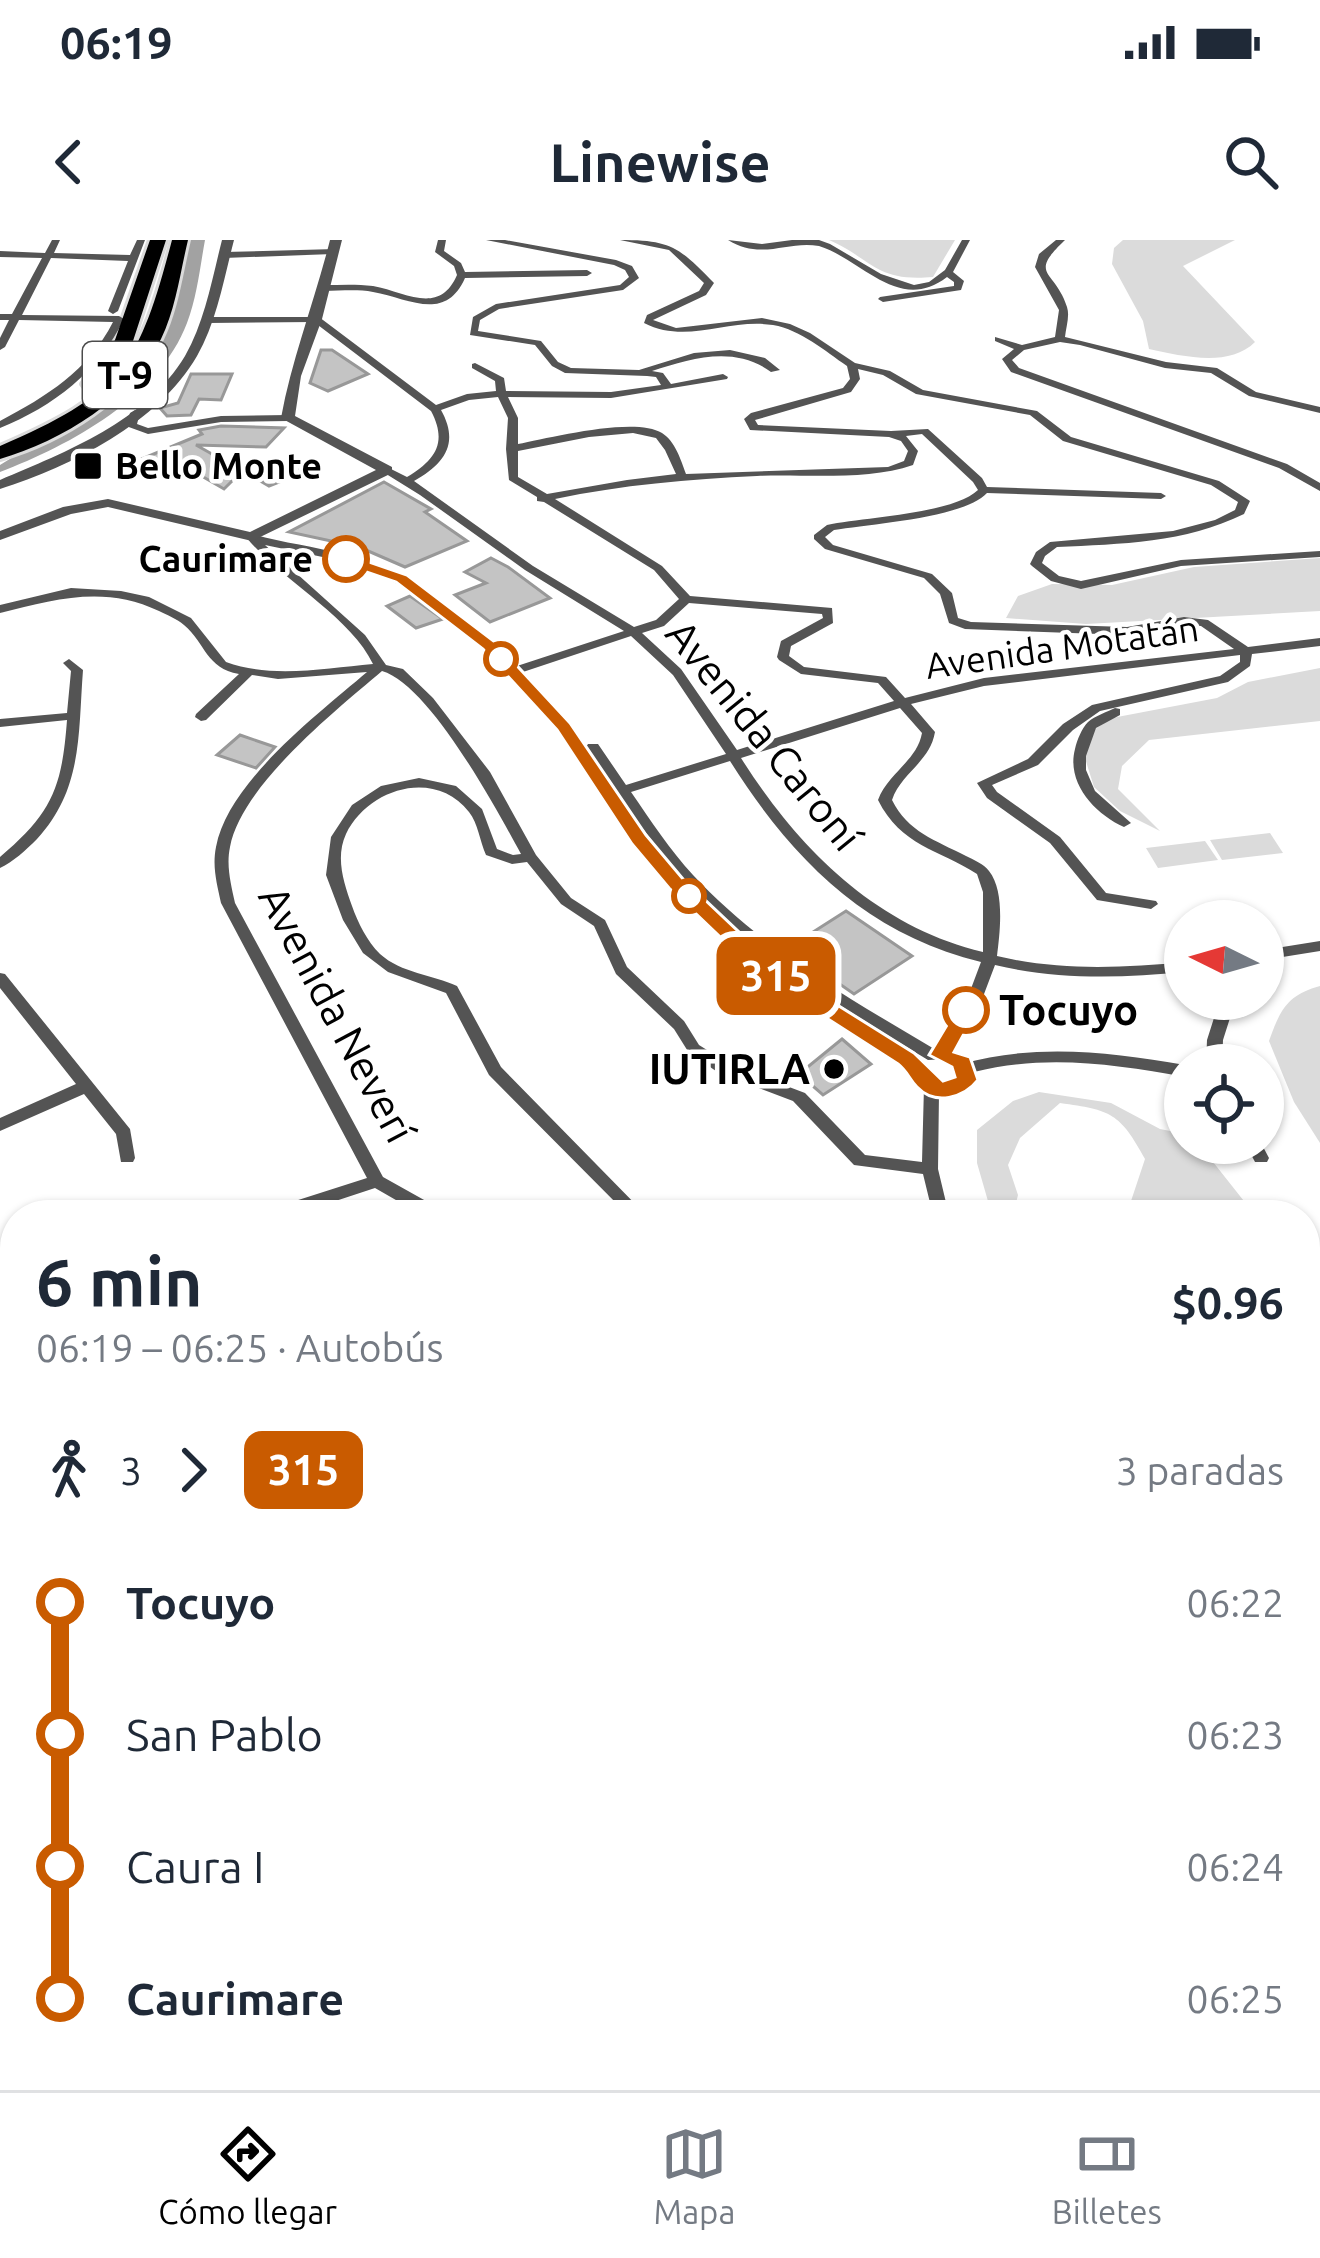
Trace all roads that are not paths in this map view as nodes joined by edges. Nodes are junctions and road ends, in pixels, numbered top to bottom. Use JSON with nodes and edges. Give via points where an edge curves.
{"nodes":[{"id":1,"x":56,"y":240,"type":"edge"},
{"id":2,"x":141,"y":240,"type":"edge"},
{"id":3,"x":160,"y":240,"type":"edge"},
{"id":4,"x":180,"y":240,"type":"edge"},
{"id":5,"x":228,"y":240,"type":"edge"},
{"id":6,"x":442,"y":240,"type":"edge"},
{"id":7,"x":490,"y":240,"type":"edge"},
{"id":8,"x":624,"y":240,"type":"edge"},
{"id":9,"x":732,"y":240,"type":"edge"},
{"id":10,"x":966,"y":240,"type":"edge"},
{"id":11,"x":1061,"y":240,"type":"edge"},
{"id":12,"x":335,"y":245,"type":"edge"},
{"id":13,"x":0,"y":254,"type":"edge"},
{"id":14,"x":224,"y":255,"type":"junction"},
{"id":15,"x":47,"y":257,"type":"junction"},
{"id":16,"x":132,"y":257,"type":"junction"},
{"id":17,"x":587,"y":273,"type":"dead end"},
{"id":18,"x":947,"y":273,"type":"junction"},
{"id":19,"x":462,"y":275,"type":"junction"},
{"id":20,"x":324,"y":288,"type":"junction"},
{"id":21,"x":884,"y":298,"type":"dead end"},
{"id":22,"x":116,"y":315,"type":"junction"},
{"id":23,"x":0,"y":317,"type":"edge"},
{"id":24,"x":19,"y":317,"type":"junction"},
{"id":25,"x":316,"y":319,"type":"junction"},
{"id":26,"x":208,"y":320,"type":"junction"},
{"id":27,"x":998,"y":339,"type":"dead end"},
{"id":28,"x":1060,"y":339,"type":"junction"},
{"id":29,"x":0,"y":347,"type":"edge"},
{"id":30,"x":1021,"y":348,"type":"junction"},
{"id":31,"x":852,"y":365,"type":"junction"},
{"id":32,"x":475,"y":366,"type":"dead end"},
{"id":33,"x":775,"y":370,"type":"dead end"},
{"id":34,"x":637,"y":372,"type":"junction"},
{"id":35,"x":723,"y":377,"type":"dead end"},
{"id":36,"x":668,"y":386,"type":"junction"},
{"id":37,"x":501,"y":394,"type":"junction"},
{"id":38,"x":435,"y":409,"type":"junction"},
{"id":39,"x":1320,"y":410,"type":"edge"},
{"id":40,"x":135,"y":413,"type":"junction"},
{"id":41,"x":288,"y":418,"type":"junction"},
{"id":42,"x":0,"y":425,"type":"edge"},
{"id":43,"x":890,"y":434,"type":"junction"},
{"id":44,"x":0,"y":441,"type":"edge"},
{"id":45,"x":511,"y":449,"type":"junction"},
{"id":46,"x":0,"y":453,"type":"edge"},
{"id":47,"x":387,"y":470,"type":"junction"},
{"id":48,"x":682,"y":478,"type":"junction"},
{"id":49,"x":407,"y":481,"type":"junction"},
{"id":50,"x":0,"y":485,"type":"edge"},
{"id":51,"x":1320,"y":488,"type":"edge"},
{"id":52,"x":983,"y":490,"type":"junction"},
{"id":53,"x":1161,"y":496,"type":"dead end"},
{"id":54,"x":541,"y":500,"type":"junction"},
{"id":55,"x":257,"y":534,"type":"junction"},
{"id":56,"x":0,"y":536,"type":"edge"},
{"id":57,"x":321,"y":553,"type":"junction"},
{"id":58,"x":1320,"y":554,"type":"edge"},
{"id":59,"x":285,"y":575,"type":"junction"},
{"id":60,"x":686,"y":598,"type":"junction"},
{"id":61,"x":0,"y":609,"type":"edge"},
{"id":62,"x":634,"y":633,"type":"junction"},
{"id":63,"x":1320,"y":642,"type":"edge"},
{"id":64,"x":1246,"y":651,"type":"junction"},
{"id":65,"x":69,"y":663,"type":"dead end"},
{"id":66,"x":381,"y":667,"type":"junction"},
{"id":67,"x":518,"y":669,"type":"junction"},
{"id":68,"x":247,"y":673,"type":"junction"},
{"id":69,"x":1224,"y":679,"type":"junction"},
{"id":70,"x":903,"y":702,"type":"junction"},
{"id":71,"x":73,"y":716,"type":"junction"},
{"id":72,"x":201,"y":716,"type":"dead end"},
{"id":73,"x":0,"y":723,"type":"edge"},
{"id":74,"x":732,"y":758,"type":"junction"},
{"id":75,"x":618,"y":792,"type":"junction"},
{"id":76,"x":1124,"y":824,"type":"dead end"},
{"id":77,"x":530,"y":857,"type":"junction"},
{"id":78,"x":0,"y":864,"type":"edge"},
{"id":79,"x":1151,"y":904,"type":"dead end"},
{"id":80,"x":1320,"y":946,"type":"edge"},
{"id":81,"x":1284,"y":952,"type":"edge"},
{"id":82,"x":992,"y":961,"type":"junction"},
{"id":83,"x":1164,"y":969,"type":"edge"},
{"id":84,"x":0,"y":978,"type":"edge"},
{"id":85,"x":931,"y":1060,"type":"junction"},
{"id":86,"x":967,"y":1068,"type":"junction"},
{"id":87,"x":1164,"y":1068,"type":"edge"},
{"id":88,"x":932,"y":1087,"type":"junction"},
{"id":89,"x":84,"y":1088,"type":"junction"},
{"id":90,"x":0,"y":1125,"type":"edge"},
{"id":91,"x":127,"y":1158,"type":"dead end"},
{"id":92,"x":930,"y":1169,"type":"junction"},
{"id":93,"x":377,"y":1181,"type":"junction"},
{"id":94,"x":319,"y":1200,"type":"edge"},
{"id":95,"x":410,"y":1200,"type":"edge"},
{"id":96,"x":623,"y":1200,"type":"edge"},
{"id":97,"x":937,"y":1200,"type":"edge"}],
"edges":[{"from":1,"to":15,"type":"street"},
{"from":2,"to":16,"type":"street"},
{"from":3,"to":22,"type":"highway","via":[[144,252]]},
{"from":3,"to":44,"type":"highway","number":"T-9","via":[[124,341],[91,384]]},
{"from":4,"to":46,"type":"highway","number":"T-9","via":[[140,359],[94,402]]},
{"from":5,"to":14,"type":"street"},
{"from":6,"to":19,"type":"street","via":[[439,252]]},
{"from":7,"to":34,"type":"street","via":[[616,263],[634,278],[622,287],[496,307],[476,319],[473,333],[538,344],[569,371]]},
{"from":8,"to":31,"type":"street","via":[[672,248],[709,283],[650,317],[652,326],[776,322]]},
{"from":9,"to":18,"type":"street","via":[[766,248],[820,242],[894,283]]},
{"from":10,"to":18,"type":"street"},
{"from":11,"to":28,"type":"street","via":[[1040,267],[1064,310]]},
{"from":12,"to":14,"type":"street"},
{"from":12,"to":20,"type":"street"},
{"from":13,"to":15,"type":"street"},
{"from":14,"to":26,"type":"street"},
{"from":15,"to":16,"type":"street"},
{"from":15,"to":24,"type":"street"},
{"from":16,"to":22,"type":"street"},
{"from":17,"to":19,"type":"street"},
{"from":18,"to":21,"type":"street","via":[[958,288]]},
{"from":19,"to":20,"type":"street","via":[[453,295],[431,303]]},
{"from":20,"to":25,"type":"street"},
{"from":22,"to":24,"type":"street"},
{"from":22,"to":42,"type":"street","via":[[105,350],[85,374]]},
{"from":23,"to":24,"type":"street"},
{"from":24,"to":29,"type":"street"},
{"from":25,"to":26,"type":"street"},
{"from":25,"to":38,"type":"street"},
{"from":25,"to":41,"type":"street"},
{"from":26,"to":40,"type":"street","via":[[185,366]]},
{"from":27,"to":30,"type":"street"},
{"from":28,"to":30,"type":"street"},
{"from":28,"to":39,"type":"street","via":[[1213,370],[1253,394]]},
{"from":30,"to":51,"type":"street","via":[[1007,359],[1015,370],[1282,466]]},
{"from":31,"to":43,"type":"street","via":[[847,390],[765,411],[750,424],[767,432]]},
{"from":31,"to":58,"type":"street","via":[[920,392],[1033,413],[1067,439],[1214,484],[1244,501],[1228,518],[1180,533],[1054,544],[1036,564],[1055,580],[1081,585],[1181,563]]},
{"from":32,"to":37,"type":"street","via":[[500,380]]},
{"from":33,"to":34,"type":"street","via":[[761,358],[728,353]]},
{"from":34,"to":36,"type":"street","via":[[659,375]]},
{"from":35,"to":36,"type":"street"},
{"from":36,"to":37,"type":"street","via":[[611,395]]},
{"from":37,"to":38,"type":"street"},
{"from":37,"to":45,"type":"street","via":[[513,418]]},
{"from":38,"to":49,"type":"street","via":[[445,446]]},
{"from":40,"to":41,"type":"street","via":[[131,426],[148,431]]},
{"from":40,"to":50,"type":"street"},
{"from":41,"to":47,"type":"street"},
{"from":43,"to":48,"type":"street","via":[[913,452],[909,463],[889,470]]},
{"from":43,"to":52,"type":"street","via":[[925,431]]},
{"from":45,"to":48,"type":"street","via":[[651,431],[662,436]]},
{"from":45,"to":54,"type":"street","via":[[514,478]]},
{"from":47,"to":49,"type":"street","name":"Avenida Caroní"},
{"from":47,"to":55,"type":"street"},
{"from":48,"to":54,"type":"street"},
{"from":49,"to":62,"type":"street","name":"Avenida Caroní"},
{"from":52,"to":53,"type":"street"},
{"from":52,"to":64,"type":"street","via":[[953,508],[831,527],[818,537],[928,576],[946,593],[952,620],[969,626],[1127,631],[1204,622]]},
{"from":54,"to":60,"type":"street","via":[[658,568]]},
{"from":55,"to":56,"type":"street","via":[[108,503]]},
{"from":55,"to":57,"type":"street"},
{"from":55,"to":59,"type":"street"},
{"from":55,"to":67,"type":"street","via":[[410,574],[468,615]]},
{"from":57,"to":59,"type":"street","via":[[292,558]]},
{"from":57,"to":67,"type":"street","via":[[401,578]]},
{"from":59,"to":66,"type":"street","via":[[370,644]]},
{"from":60,"to":62,"type":"street","via":[[670,617]]},
{"from":60,"to":70,"type":"street","via":[[828,611],[829,620],[785,644],[783,657],[801,670],[882,680]]},
{"from":61,"to":68,"type":"street","via":[[71,592],[145,600],[187,621],[222,664]]},
{"from":62,"to":67,"type":"street"},
{"from":62,"to":74,"type":"street","name":"Avenida Caroní","via":[[675,670]]},
{"from":63,"to":64,"type":"street","name":"Avenida Motatán"},
{"from":64,"to":69,"type":"street","via":[[1246,663]]},
{"from":64,"to":70,"type":"street","name":"Avenida Motatán","via":[[1074,668]]},
{"from":65,"to":71,"type":"street","via":[[77,670]]},
{"from":66,"to":68,"type":"street"},
{"from":66,"to":77,"type":"street","via":[[408,678],[429,701],[483,772]]},
{"from":66,"to":93,"type":"street","name":"Avenida Neverí","via":[[253,784],[224,835],[219,867],[228,903]]},
{"from":67,"to":75,"type":"street"},
{"from":68,"to":72,"type":"street"},
{"from":69,"to":76,"type":"street","via":[[1216,689],[1108,713],[1091,726],[1079,749],[1083,789]]},
{"from":69,"to":79,"type":"street","via":[[1096,708],[1033,762],[984,783],[1055,840],[1102,897]]},
{"from":70,"to":74,"type":"street","name":"Avenida Motatán"},
{"from":70,"to":82,"type":"street","via":[[929,741],[885,800],[898,826],[969,861],[989,881]]},
{"from":71,"to":73,"type":"street"},
{"from":71,"to":78,"type":"street","via":[[59,806]]},
{"from":74,"to":75,"type":"street","name":"Avenida Motatán"},
{"from":74,"to":82,"type":"street","name":"Avenida Caroní","via":[[783,829],[834,880],[934,945]]},
{"from":75,"to":85,"type":"street","via":[[639,839],[676,884],[768,971]]},
{"from":77,"to":92,"type":"street","via":[[566,901],[600,923],[621,970],[694,1049],[799,1096],[860,1161]]},
{"from":77,"to":96,"type":"street","via":[[491,853],[473,807],[445,788],[410,780],[374,793],[346,818],[334,877],[368,951],[452,990],[494,1071]]},
{"from":80,"to":81,"type":"street"},
{"from":82,"to":83,"type":"street","name":"Avenida Caroní","via":[[1114,974]]},
{"from":82,"to":85,"type":"street"},
{"from":84,"to":89,"type":"street"},
{"from":85,"to":86,"type":"street","via":[[956,1058]]},
{"from":85,"to":88,"type":"street"},
{"from":86,"to":87,"type":"street","via":[[1033,1053]]},
{"from":86,"to":88,"type":"street","via":[[962,1085]]},
{"from":88,"to":92,"type":"street"},
{"from":89,"to":90,"type":"street"},
{"from":89,"to":91,"type":"street","via":[[124,1133]]},
{"from":92,"to":97,"type":"street"},
{"from":93,"to":94,"type":"street","name":"Avenida Neverí"},
{"from":93,"to":95,"type":"street"}]}
